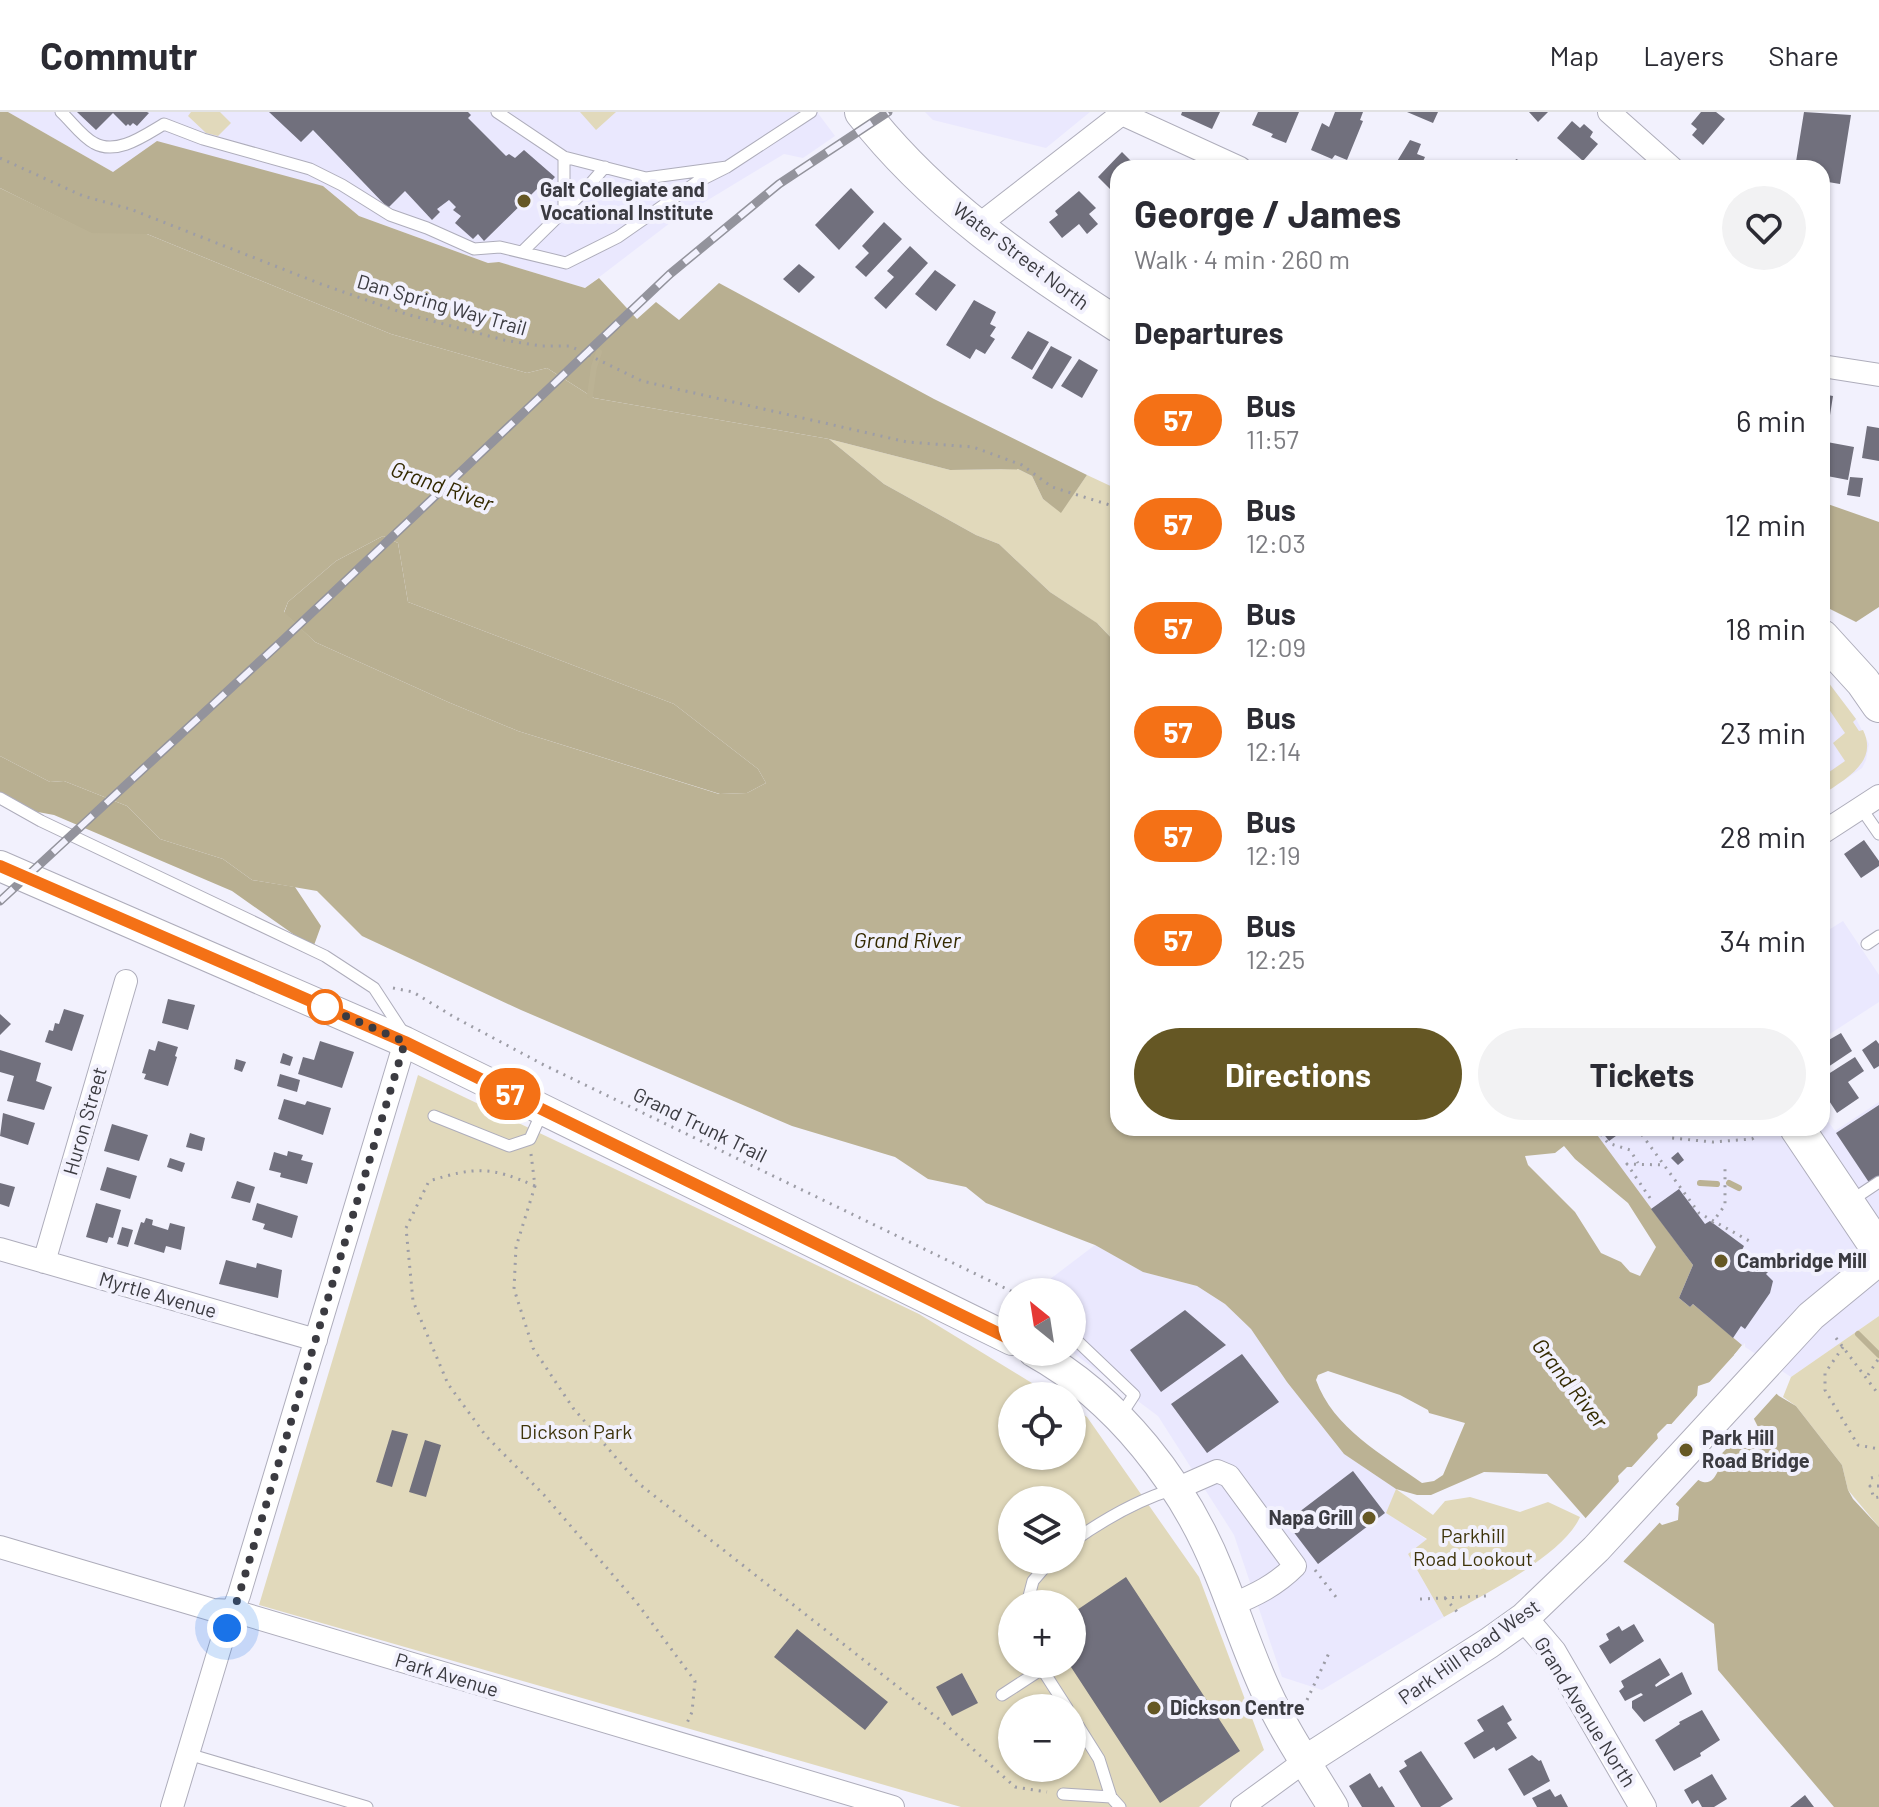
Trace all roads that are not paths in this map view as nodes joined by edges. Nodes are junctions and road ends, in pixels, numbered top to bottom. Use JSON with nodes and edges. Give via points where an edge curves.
{"nodes":[{"id":1,"x":61,"y":112,"type":"edge"},
{"id":2,"x":497,"y":112,"type":"edge"},
{"id":3,"x":811,"y":112,"type":"edge"},
{"id":4,"x":862,"y":112,"type":"edge"},
{"id":5,"x":1609,"y":112,"type":"edge"},
{"id":6,"x":1122,"y":113,"type":"edge"},
{"id":7,"x":564,"y":157,"type":"junction"},
{"id":8,"x":1223,"y":160,"type":"edge"},
{"id":9,"x":1662,"y":160,"type":"edge"},
{"id":10,"x":605,"y":167,"type":"junction"},
{"id":11,"x":727,"y":167,"type":"junction"},
{"id":12,"x":564,"y":209,"type":"junction"},
{"id":13,"x":976,"y":227,"type":"junction"},
{"id":14,"x":522,"y":252,"type":"junction"},
{"id":15,"x":1110,"y":320,"type":"edge"},
{"id":16,"x":1830,"y":367,"type":"edge"},
{"id":17,"x":1879,"y":373,"type":"edge"},
{"id":18,"x":1830,"y":646,"type":"edge"},
{"id":19,"x":1879,"y":705,"type":"edge"},
{"id":20,"x":0,"y":798,"type":"edge"},
{"id":21,"x":1870,"y":802,"type":"edge"},
{"id":22,"x":1830,"y":828,"type":"edge"},
{"id":23,"x":1879,"y":834,"type":"edge"},
{"id":24,"x":0,"y":866,"type":"edge"},
{"id":25,"x":1879,"y":936,"type":"edge"},
{"id":26,"x":1867,"y":944,"type":"dead end"},
{"id":27,"x":126,"y":981,"type":"dead end"},
{"id":28,"x":405,"y":1042,"type":"junction"},
{"id":29,"x":543,"y":1109,"type":"junction"},
{"id":30,"x":434,"y":1116,"type":"dead end"},
{"id":31,"x":1802,"y":1136,"type":"edge"},
{"id":32,"x":1879,"y":1182,"type":"edge"},
{"id":33,"x":1848,"y":1203,"type":"junction"},
{"id":34,"x":0,"y":1249,"type":"edge"},
{"id":35,"x":1879,"y":1250,"type":"edge"},
{"id":36,"x":1879,"y":1260,"type":"edge"},
{"id":37,"x":44,"y":1262,"type":"junction"},
{"id":38,"x":998,"y":1332,"type":"edge"},
{"id":39,"x":316,"y":1340,"type":"junction"},
{"id":40,"x":1075,"y":1366,"type":"edge"},
{"id":41,"x":1176,"y":1489,"type":"junction"},
{"id":42,"x":1086,"y":1533,"type":"edge"},
{"id":43,"x":0,"y":1547,"type":"edge"},
{"id":44,"x":1231,"y":1605,"type":"junction"},
{"id":45,"x":234,"y":1611,"type":"junction"},
{"id":46,"x":1524,"y":1618,"type":"junction"},
{"id":47,"x":1026,"y":1678,"type":"edge"},
{"id":48,"x":1003,"y":1694,"type":"edge"},
{"id":49,"x":1086,"y":1738,"type":"edge"},
{"id":50,"x":188,"y":1754,"type":"junction"},
{"id":51,"x":1305,"y":1761,"type":"junction"},
{"id":52,"x":1063,"y":1794,"type":"road end"},
{"id":53,"x":1111,"y":1797,"type":"junction"},
{"id":54,"x":172,"y":1807,"type":"edge"},
{"id":55,"x":367,"y":1807,"type":"edge"},
{"id":56,"x":893,"y":1807,"type":"edge"},
{"id":57,"x":1120,"y":1807,"type":"edge"},
{"id":58,"x":1242,"y":1807,"type":"edge"},
{"id":59,"x":1333,"y":1807,"type":"edge"},
{"id":60,"x":1643,"y":1807,"type":"edge"}],
"edges":[{"from":1,"to":14,"type":"lane","via":[[101,146],[133,142],[164,124],[310,169],[390,215],[474,249]]},
{"from":2,"to":7,"type":"lane"},
{"from":3,"to":11,"type":"lane"},
{"from":4,"to":13,"type":"main road","name":"Water Street North","via":[[897,155]]},
{"from":5,"to":9,"type":"street"},
{"from":6,"to":8,"type":"street"},
{"from":6,"to":13,"type":"street"},
{"from":7,"to":10,"type":"lane"},
{"from":7,"to":12,"type":"lane"},
{"from":10,"to":11,"type":"lane","via":[[646,178]]},
{"from":10,"to":12,"type":"lane"},
{"from":11,"to":14,"type":"lane","via":[[618,237],[566,263]]},
{"from":12,"to":14,"type":"lane"},
{"from":13,"to":15,"type":"main road","name":"Water Street North"},
{"from":16,"to":17,"type":"street"},
{"from":18,"to":19,"type":"main road"},
{"from":20,"to":28,"type":"lane","via":[[325,956],[374,988]]},
{"from":21,"to":22,"type":"street"},
{"from":21,"to":23,"type":"lane"},
{"from":24,"to":28,"type":"main road"},
{"from":25,"to":26,"type":"lane"},
{"from":27,"to":37,"type":"street","name":"Huron Street"},
{"from":28,"to":29,"type":"main road"},
{"from":28,"to":39,"type":"street"},
{"from":29,"to":30,"type":"lane","via":[[530,1139],[509,1146]]},
{"from":29,"to":38,"type":"main road"},
{"from":31,"to":33,"type":"main road"},
{"from":32,"to":33,"type":"lane"},
{"from":33,"to":35,"type":"main road"},
{"from":34,"to":37,"type":"street","name":"Myrtle Avenue"},
{"from":36,"to":46,"type":"main road","name":"Park Hill Road West","via":[[1811,1316],[1596,1549]]},
{"from":37,"to":39,"type":"street","name":"Myrtle Avenue"},
{"from":39,"to":45,"type":"street"},
{"from":40,"to":41,"type":"main road"},
{"from":41,"to":42,"type":"lane","via":[[1148,1497]]},
{"from":41,"to":44,"type":"main road"},
{"from":41,"to":44,"type":"street","via":[[1217,1471],[1229,1476],[1295,1566],[1262,1592]]},
{"from":43,"to":45,"type":"street","name":"Park Avenue","via":[[213,1610]]},
{"from":44,"to":51,"type":"main road","via":[[1265,1689]]},
{"from":45,"to":50,"type":"street"},
{"from":45,"to":56,"type":"street","name":"Park Avenue"},
{"from":46,"to":51,"type":"main road","name":"Park Hill Road West"},
{"from":46,"to":60,"type":"street","name":"Grand Avenue North","via":[[1553,1652]]},
{"from":47,"to":48,"type":"lane"},
{"from":49,"to":53,"type":"lane"},
{"from":50,"to":54,"type":"street"},
{"from":50,"to":55,"type":"lane"},
{"from":51,"to":58,"type":"street","name":"Park Hill Road West"},
{"from":51,"to":59,"type":"main road"},
{"from":52,"to":53,"type":"lane"},
{"from":53,"to":57,"type":"lane"}]}
